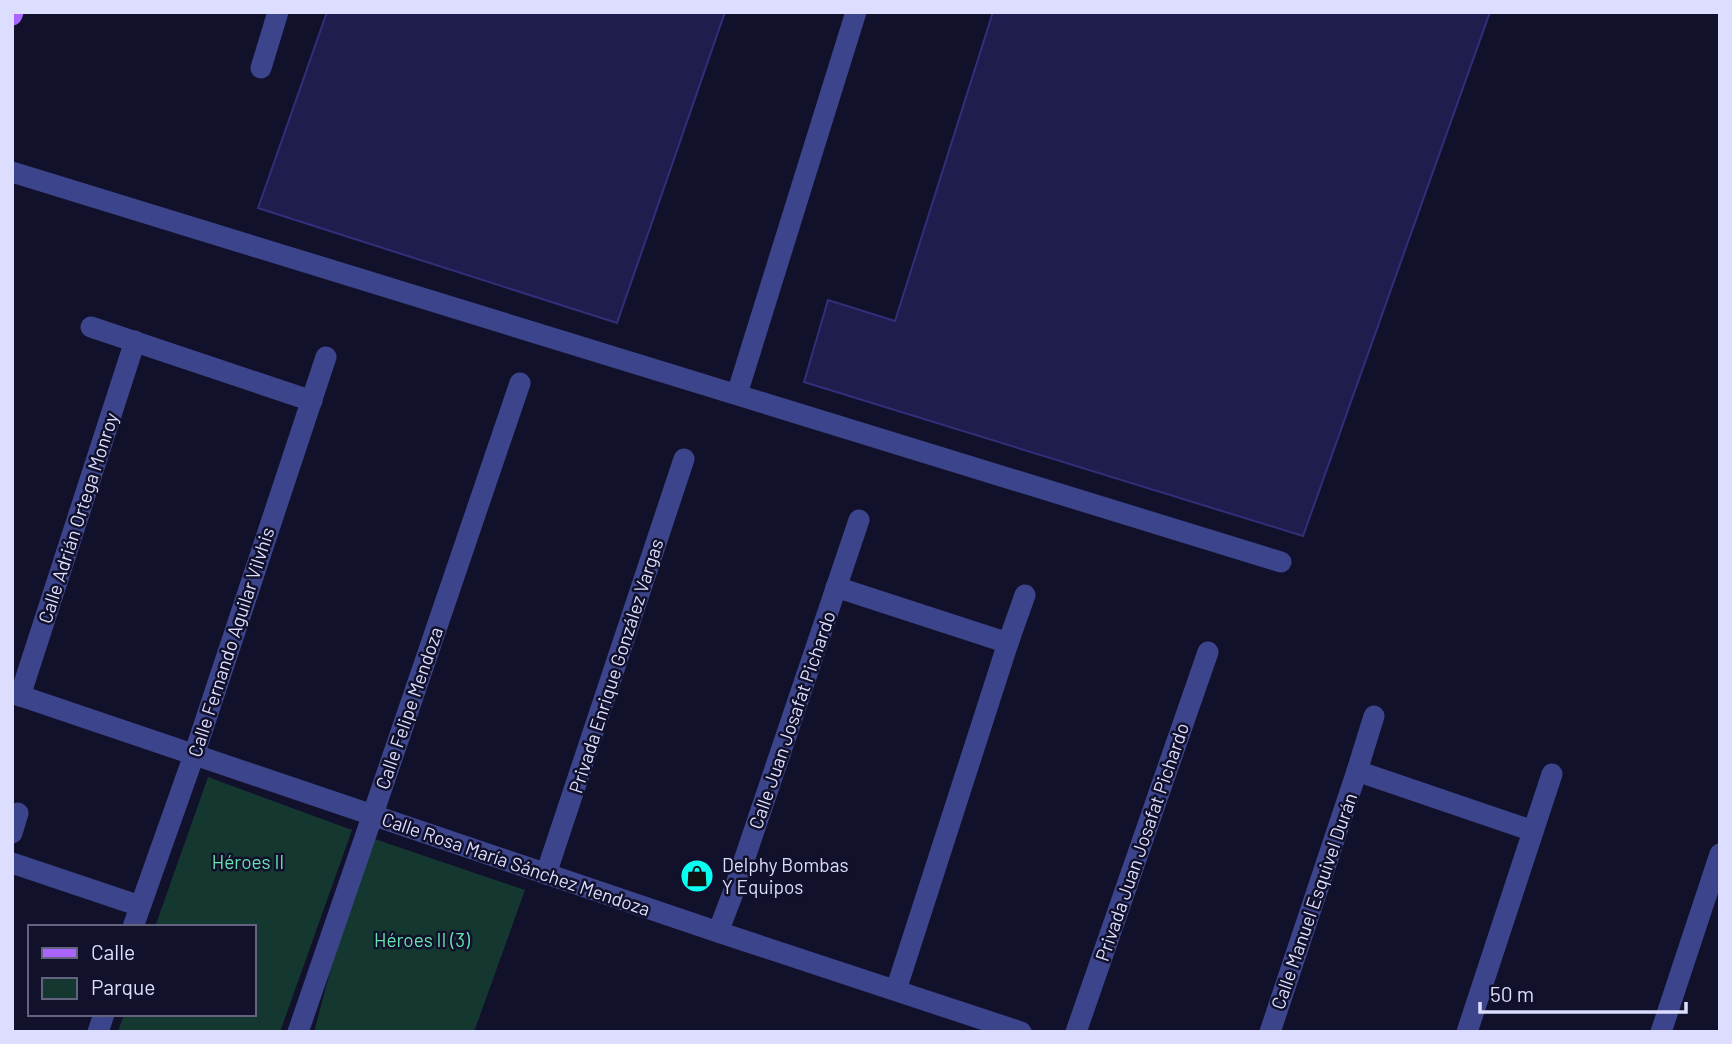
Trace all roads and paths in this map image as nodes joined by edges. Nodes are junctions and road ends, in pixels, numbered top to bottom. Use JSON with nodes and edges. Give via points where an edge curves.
{"nodes":[{"id":1,"x":278,"y":12,"type":"edge"},
{"id":2,"x":856,"y":12,"type":"edge"},
{"id":3,"x":261,"y":68,"type":"dead end"},
{"id":4,"x":12,"y":172,"type":"edge"},
{"id":5,"x":91,"y":327,"type":"dead end"},
{"id":6,"x":135,"y":341,"type":"junction"},
{"id":7,"x":327,"y":357,"type":"dead end"},
{"id":8,"x":520,"y":383,"type":"dead end"},
{"id":9,"x":737,"y":394,"type":"junction"},
{"id":10,"x":312,"y":401,"type":"junction"},
{"id":11,"x":684,"y":459,"type":"dead end"},
{"id":12,"x":859,"y":520,"type":"dead end"},
{"id":13,"x":1281,"y":562,"type":"dead end"},
{"id":14,"x":836,"y":587,"type":"junction"},
{"id":15,"x":1025,"y":595,"type":"dead end"},
{"id":16,"x":1008,"y":643,"type":"junction"},
{"id":17,"x":1209,"y":652,"type":"dead end"},
{"id":18,"x":16,"y":694,"type":"edge"},
{"id":19,"x":1374,"y":716,"type":"dead end"},
{"id":20,"x":194,"y":755,"type":"junction"},
{"id":21,"x":1357,"y":771,"type":"junction"},
{"id":22,"x":1552,"y":774,"type":"dead end"},
{"id":23,"x":373,"y":816,"type":"junction"},
{"id":24,"x":1533,"y":831,"type":"junction"},
{"id":25,"x":1720,"y":854,"type":"edge"},
{"id":26,"x":12,"y":863,"type":"edge"},
{"id":27,"x":546,"y":874,"type":"junction"},
{"id":28,"x":140,"y":906,"type":"junction"},
{"id":29,"x":134,"y":925,"type":"edge"},
{"id":30,"x":718,"y":932,"type":"junction"},
{"id":31,"x":896,"y":990,"type":"junction"},
{"id":32,"x":298,"y":1032,"type":"edge"},
{"id":33,"x":1021,"y":1032,"type":"edge"},
{"id":34,"x":1076,"y":1032,"type":"edge"},
{"id":35,"x":1270,"y":1032,"type":"edge"},
{"id":36,"x":1467,"y":1032,"type":"edge"},
{"id":37,"x":1661,"y":1032,"type":"edge"}],
"edges":[{"from":1,"to":3,"type":"street"},
{"from":2,"to":9,"type":"street"},
{"from":4,"to":9,"type":"street"},
{"from":5,"to":6,"type":"street"},
{"from":6,"to":10,"type":"street"},
{"from":6,"to":18,"type":"street","name":"Calle Adrián Ortega Monroy"},
{"from":7,"to":10,"type":"street","name":"Calle Fernando Aguilar Vilvhis"},
{"from":8,"to":23,"type":"street","name":"Calle Felipe Mendoza"},
{"from":9,"to":13,"type":"street"},
{"from":10,"to":20,"type":"street","name":"Calle Fernando Aguilar Vilvhis"},
{"from":11,"to":27,"type":"street","name":"Privada Enrique González Vargas"},
{"from":12,"to":14,"type":"street","name":"Calle Juan Josafat Pichardo"},
{"from":14,"to":16,"type":"street","name":"Calle Juan Josafat Pichardo"},
{"from":14,"to":30,"type":"street","name":"Calle Juan Josafat Pichardo"},
{"from":15,"to":16,"type":"street"},
{"from":16,"to":31,"type":"street"},
{"from":17,"to":34,"type":"street","name":"Privada Juan Josafat Pichardo"},
{"from":18,"to":20,"type":"street","name":"Calle Rosa María Sánchez Mendoza"},
{"from":19,"to":21,"type":"street","name":"Calle Manuel Esquivel Durán"},
{"from":20,"to":23,"type":"street","name":"Calle Rosa María Sánchez Mendoza"},
{"from":20,"to":28,"type":"street","name":"Calle Fernando Aguilar Vilvhis"},
{"from":21,"to":24,"type":"street","name":"Calle Manuel Esquivel Durán"},
{"from":21,"to":35,"type":"street","name":"Calle Manuel Esquivel Durán"},
{"from":22,"to":24,"type":"street"},
{"from":23,"to":27,"type":"street","name":"Calle Rosa María Sánchez Mendoza"},
{"from":23,"to":32,"type":"street","name":"Calle Felipe Mendoza"},
{"from":24,"to":36,"type":"street"},
{"from":25,"to":37,"type":"street"},
{"from":26,"to":28,"type":"street"},
{"from":27,"to":30,"type":"street","name":"Calle Rosa María Sánchez Mendoza"},
{"from":28,"to":29,"type":"street","name":"Calle Fernando Aguilar Vilvhis"},
{"from":30,"to":31,"type":"street","name":"Calle Rosa María Sánchez Mendoza"},
{"from":31,"to":33,"type":"street","name":"Calle Rosa María Sánchez Mendoza"}]}
